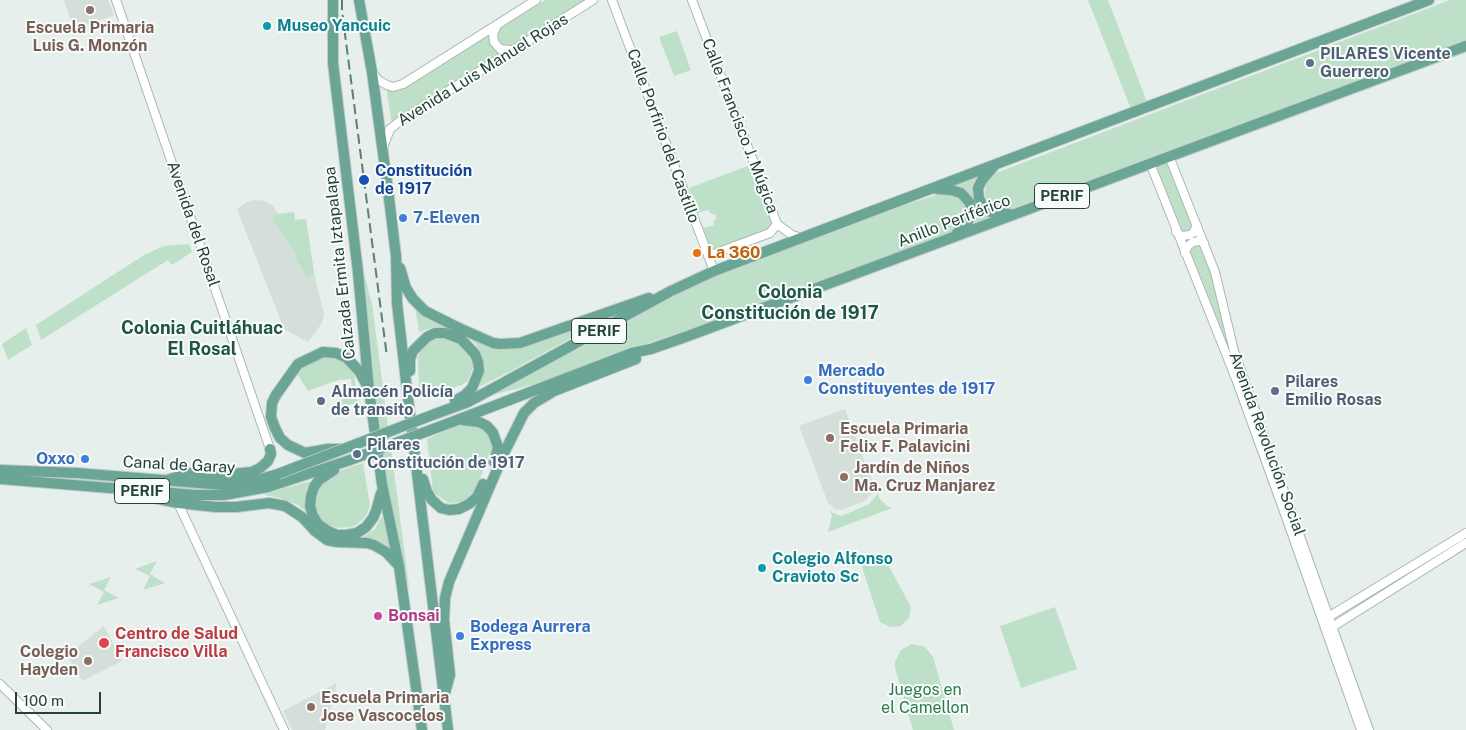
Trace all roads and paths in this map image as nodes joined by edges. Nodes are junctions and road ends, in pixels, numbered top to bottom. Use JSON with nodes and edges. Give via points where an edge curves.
{"nodes":[{"id":1,"x":116,"y":0,"type":"edge"},
{"id":2,"x":333,"y":0,"type":"edge"},
{"id":3,"x":359,"y":0,"type":"edge"},
{"id":4,"x":536,"y":0,"type":"edge"},
{"id":5,"x":593,"y":0,"type":"edge"},
{"id":6,"x":612,"y":0,"type":"edge"},
{"id":7,"x":692,"y":0,"type":"edge"},
{"id":8,"x":1429,"y":0,"type":"edge"},
{"id":9,"x":498,"y":24,"type":"junction"},
{"id":10,"x":1466,"y":46,"type":"edge"},
{"id":11,"x":515,"y":48,"type":"junction"},
{"id":12,"x":372,"y":72,"type":"junction"},
{"id":13,"x":383,"y":148,"type":"junction"},
{"id":14,"x":1170,"y":156,"type":"junction"},
{"id":15,"x":1150,"y":163,"type":"junction"},
{"id":16,"x":995,"y":165,"type":"junction"},
{"id":17,"x":926,"y":191,"type":"junction"},
{"id":18,"x":1015,"y":214,"type":"junction"},
{"id":19,"x":777,"y":224,"type":"junction"},
{"id":20,"x":1197,"y":226,"type":"junction"},
{"id":21,"x":1176,"y":232,"type":"junction"},
{"id":22,"x":803,"y":238,"type":"junction"},
{"id":23,"x":941,"y":242,"type":"junction"},
{"id":24,"x":1204,"y":243,"type":"junction"},
{"id":25,"x":1185,"y":253,"type":"junction"},
{"id":26,"x":396,"y":256,"type":"junction"},
{"id":27,"x":708,"y":256,"type":"junction"},
{"id":28,"x":714,"y":271,"type":"junction"},
{"id":29,"x":669,"y":292,"type":"junction"},
{"id":30,"x":651,"y":349,"type":"junction"},
{"id":31,"x":369,"y":390,"type":"junction"},
{"id":32,"x":407,"y":390,"type":"junction"},
{"id":33,"x":435,"y":414,"type":"junction"},
{"id":34,"x":452,"y":422,"type":"junction"},
{"id":35,"x":270,"y":449,"type":"joint"},
{"id":36,"x":344,"y":449,"type":"junction"},
{"id":37,"x":350,"y":460,"type":"junction"},
{"id":38,"x":416,"y":464,"type":"junction"},
{"id":39,"x":0,"y":470,"type":"edge"},
{"id":40,"x":0,"y":479,"type":"edge"},
{"id":41,"x":163,"y":481,"type":"junction"},
{"id":42,"x":382,"y":484,"type":"junction"},
{"id":43,"x":126,"y":489,"type":"junction"},
{"id":44,"x":178,"y":503,"type":"junction"},
{"id":45,"x":1466,"y":534,"type":"edge"},
{"id":46,"x":1466,"y":543,"type":"edge"},
{"id":47,"x":399,"y":566,"type":"junction"},
{"id":48,"x":1338,"y":612,"type":"junction"},
{"id":49,"x":1325,"y":619,"type":"junction"},
{"id":50,"x":1342,"y":620,"type":"junction"},
{"id":51,"x":1329,"y":629,"type":"junction"},
{"id":52,"x":0,"y":684,"type":"edge"},
{"id":53,"x":443,"y":696,"type":"junction"},
{"id":54,"x":46,"y":730,"type":"edge"},
{"id":55,"x":284,"y":730,"type":"edge"},
{"id":56,"x":422,"y":730,"type":"edge"},
{"id":57,"x":448,"y":730,"type":"edge"},
{"id":58,"x":1361,"y":730,"type":"edge"},
{"id":59,"x":1369,"y":730,"type":"edge"}],
"edges":[{"from":1,"to":35,"type":"street","name":"Avenida del Rosal"},
{"from":2,"to":31,"type":"main road","name":"Calzada Ermita Iztapalapa","via":[[333,63]]},
{"from":3,"to":12,"type":"main road"},
{"from":4,"to":9,"type":"street","name":"Avenida Luis Manuel Rojas"},
{"from":5,"to":11,"type":"street","name":"Avenida Luis Manuel Rojas"},
{"from":6,"to":27,"type":"street","name":"Calle Porfirio del Castillo"},
{"from":7,"to":19,"type":"street","name":"Calle Francisco J. Múgica"},
{"from":8,"to":16,"type":"main road","number":"PERIF"},
{"from":9,"to":11,"type":"street","via":[[492,36],[495,45],[508,51]]},
{"from":9,"to":12,"type":"street","name":"Avenida Luis Manuel Rojas","via":[[403,84],[386,85]]},
{"from":10,"to":14,"type":"main road","name":"Anillo Periférico","number":"PERIF"},
{"from":11,"to":13,"type":"street","name":"Avenida Luis Manuel Rojas","via":[[399,122],[390,129]]},
{"from":12,"to":13,"type":"main road"},
{"from":13,"to":26,"type":"main road"},
{"from":14,"to":15,"type":"main road","name":"Anillo Periférico","number":"PERIF"},
{"from":14,"to":20,"type":"street","name":"Avenida Revolución Social"},
{"from":15,"to":18,"type":"main road","name":"Anillo Periférico","number":"PERIF"},
{"from":15,"to":21,"type":"street","name":"Avenida Revolución Social"},
{"from":16,"to":17,"type":"main road","number":"PERIF"},
{"from":16,"to":18,"type":"main road","via":[[978,188],[980,199],[990,212]]},
{"from":17,"to":22,"type":"main road","number":"PERIF"},
{"from":17,"to":23,"type":"main road","via":[[952,190],[961,193],[970,204],[967,225]]},
{"from":18,"to":23,"type":"main road","name":"Anillo Periférico","number":"PERIF"},
{"from":19,"to":22,"type":"street","name":"Calle Francisco J. Múgica","via":[[792,235]]},
{"from":19,"to":27,"type":"street","via":[[770,233]]},
{"from":20,"to":21,"type":"street","via":[[1189,235],[1182,236]]},
{"from":20,"to":24,"type":"street","name":"Avenida Revolución Social"},
{"from":21,"to":25,"type":"street","name":"Avenida Revolución Social"},
{"from":22,"to":28,"type":"main road","number":"PERIF"},
{"from":23,"to":30,"type":"main road","name":"Anillo Periférico","number":"PERIF"},
{"from":24,"to":25,"type":"street","via":[[1193,242]]},
{"from":24,"to":49,"type":"street","name":"Avenida Revolución Social","via":[[1215,272],[1234,351]]},
{"from":25,"to":49,"type":"street","name":"Avenida Revolución Social","via":[[1236,379]]},
{"from":26,"to":29,"type":"main road","via":[[406,288],[425,311],[500,344],[520,343]]},
{"from":26,"to":32,"type":"main road"},
{"from":27,"to":28,"type":"street","name":"Calle Porfirio del Castillo"},
{"from":28,"to":29,"type":"main road","number":"PERIF"},
{"from":29,"to":33,"type":"main road","number":"PERIF","via":[[528,371],[468,402]]},
{"from":30,"to":34,"type":"main road","name":"Anillo Periférico","number":"PERIF","via":[[632,353]]},
{"from":30,"to":53,"type":"main road","via":[[635,359],[554,390],[524,413],[448,582],[444,620],[450,675]]},
{"from":31,"to":36,"type":"main road","via":[[360,371],[347,358],[331,352],[317,354],[298,364],[276,395],[272,422],[284,442],[300,452]]},
{"from":31,"to":42,"type":"main road","name":"Calzada Ermita Iztapalapa"},
{"from":32,"to":33,"type":"main road","via":[[415,348],[435,333],[449,333],[461,339],[478,362],[475,384],[465,395]]},
{"from":32,"to":38,"type":"main road"},
{"from":33,"to":36,"type":"main road","name":"Canal de Garay","number":"PERIF","bridge":true},
{"from":34,"to":37,"type":"main road","name":"Canal de Garay","number":"PERIF","bridge":true},
{"from":34,"to":38,"type":"main road","via":[[470,420],[484,424],[493,433],[498,447],[496,458],[479,494],[462,508],[448,510],[436,504],[427,492]]},
{"from":35,"to":41,"type":"main road","via":[[268,461],[252,472],[223,475],[190,473]]},
{"from":36,"to":41,"type":"main road","name":"Canal de Garay","number":"PERIF","bridge":true,"via":[[257,480],[223,485]]},
{"from":37,"to":42,"type":"main road","via":[[316,483],[310,500],[318,524],[337,535],[366,527],[376,511]]},
{"from":37,"to":43,"type":"main road","name":"Canal de Garay","number":"PERIF","via":[[284,483],[224,495]]},
{"from":38,"to":53,"type":"main road"},
{"from":39,"to":41,"type":"main road","name":"Canal de Garay","number":"PERIF"},
{"from":40,"to":43,"type":"main road","name":"Canal de Garay","number":"PERIF"},
{"from":42,"to":47,"type":"main road","name":"Calzada Ermita Iztapalapa"},
{"from":43,"to":44,"type":"main road"},
{"from":44,"to":47,"type":"main road","via":[[216,508],[269,503],[285,506],[327,540],[374,545]]},
{"from":44,"to":55,"type":"street"},
{"from":45,"to":48,"type":"street"},
{"from":46,"to":50,"type":"street"},
{"from":47,"to":56,"type":"main road","name":"Calzada Ermita Iztapalapa"},
{"from":48,"to":49,"type":"street"},
{"from":48,"to":50,"type":"street"},
{"from":49,"to":51,"type":"street","name":"Avenida Revolución Social"},
{"from":50,"to":51,"type":"street"},
{"from":51,"to":58,"type":"street","name":"Avenida Revolución Social"},
{"from":51,"to":59,"type":"street","name":"Avenida Revolución Social"},
{"from":52,"to":54,"type":"street"},
{"from":53,"to":57,"type":"main road"}]}
